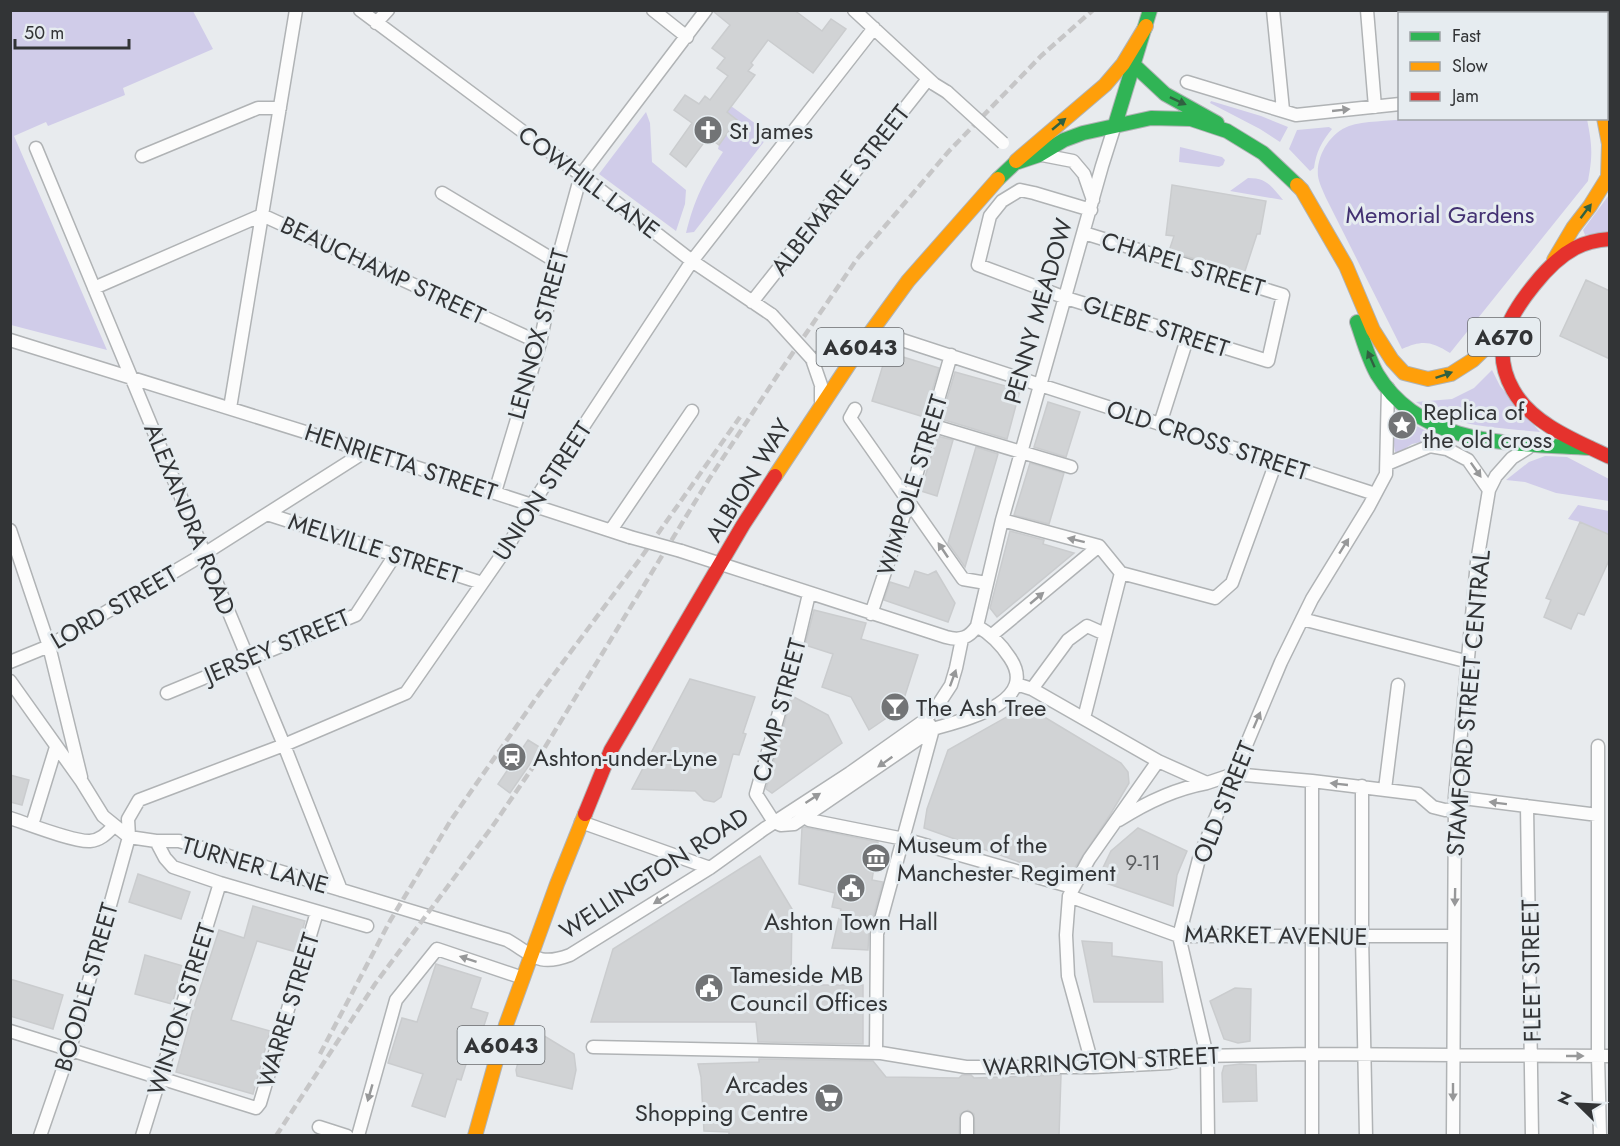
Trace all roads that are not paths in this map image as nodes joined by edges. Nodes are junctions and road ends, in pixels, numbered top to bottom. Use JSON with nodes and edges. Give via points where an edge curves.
{"nodes":[{"id":1,"x":296,"y":10,"type":"edge"},
{"id":2,"x":360,"y":10,"type":"edge"},
{"id":3,"x":388,"y":10,"type":"edge"},
{"id":4,"x":653,"y":10,"type":"edge"},
{"id":5,"x":706,"y":10,"type":"edge"},
{"id":6,"x":854,"y":10,"type":"edge"},
{"id":7,"x":1150,"y":10,"type":"edge"},
{"id":8,"x":1273,"y":10,"type":"edge"},
{"id":9,"x":1367,"y":10,"type":"edge"},
{"id":10,"x":376,"y":23,"type":"junction"},
{"id":11,"x":1146,"y":26,"type":"junction"},
{"id":12,"x":874,"y":28,"type":"junction"},
{"id":13,"x":687,"y":37,"type":"junction"},
{"id":14,"x":1134,"y":65,"type":"junction"},
{"id":15,"x":928,"y":79,"type":"junction"},
{"id":16,"x":1187,"y":82,"type":"dead end"},
{"id":17,"x":1398,"y":104,"type":"edge"},
{"id":18,"x":1375,"y":107,"type":"junction"},
{"id":19,"x":280,"y":108,"type":"junction"},
{"id":20,"x":1283,"y":110,"type":"junction"},
{"id":21,"x":1604,"y":120,"type":"edge"},
{"id":22,"x":1115,"y":125,"type":"junction"},
{"id":23,"x":1227,"y":130,"type":"junction"},
{"id":24,"x":36,"y":148,"type":"dead end"},
{"id":25,"x":1039,"y":155,"type":"junction"},
{"id":26,"x":142,"y":156,"type":"dead end"},
{"id":27,"x":1015,"y":163,"type":"junction"},
{"id":28,"x":581,"y":175,"type":"junction"},
{"id":29,"x":442,"y":194,"type":"dead end"},
{"id":30,"x":1092,"y":206,"type":"junction"},
{"id":31,"x":262,"y":215,"type":"junction"},
{"id":32,"x":1084,"y":233,"type":"junction"},
{"id":33,"x":1610,"y":239,"type":"edge"},
{"id":34,"x":1554,"y":260,"type":"junction"},
{"id":35,"x":692,"y":261,"type":"junction"},
{"id":36,"x":556,"y":262,"type":"junction"},
{"id":37,"x":1346,"y":266,"type":"junction"},
{"id":38,"x":94,"y":288,"type":"junction"},
{"id":39,"x":1066,"y":297,"type":"junction"},
{"id":40,"x":752,"y":302,"type":"junction"},
{"id":41,"x":1506,"y":328,"type":"junction"},
{"id":42,"x":1188,"y":336,"type":"junction"},
{"id":43,"x":10,"y":340,"type":"edge"},
{"id":44,"x":865,"y":340,"type":"junction"},
{"id":45,"x":902,"y":340,"type":"dead end"},
{"id":46,"x":540,"y":343,"type":"junction"},
{"id":47,"x":951,"y":356,"type":"junction"},
{"id":48,"x":812,"y":359,"type":"junction"},
{"id":49,"x":1268,"y":361,"type":"joint"},
{"id":50,"x":131,"y":376,"type":"junction"},
{"id":51,"x":1041,"y":385,"type":"junction"},
{"id":52,"x":1388,"y":387,"type":"junction"},
{"id":53,"x":230,"y":408,"type":"junction"},
{"id":54,"x":820,"y":408,"type":"junction"},
{"id":55,"x":855,"y":409,"type":"dead end"},
{"id":56,"x":692,"y":411,"type":"dead end"},
{"id":57,"x":1161,"y":424,"type":"junction"},
{"id":58,"x":931,"y":425,"type":"junction"},
{"id":59,"x":1543,"y":444,"type":"junction"},
{"id":60,"x":1590,"y":448,"type":"junction"},
{"id":61,"x":366,"y":451,"type":"junction"},
{"id":62,"x":1022,"y":452,"type":"junction"},
{"id":63,"x":1610,"y":457,"type":"edge"},
{"id":64,"x":1276,"y":462,"type":"junction"},
{"id":65,"x":1387,"y":464,"type":"junction"},
{"id":66,"x":1071,"y":467,"type":"dead end"},
{"id":67,"x":1489,"y":490,"type":"junction"},
{"id":68,"x":495,"y":492,"type":"junction"},
{"id":69,"x":1375,"y":494,"type":"junction"},
{"id":70,"x":909,"y":500,"type":"junction"},
{"id":71,"x":531,"y":506,"type":"junction"},
{"id":72,"x":267,"y":514,"type":"junction"},
{"id":73,"x":1002,"y":520,"type":"junction"},
{"id":74,"x":10,"y":530,"type":"edge"},
{"id":75,"x":611,"y":530,"type":"junction"},
{"id":76,"x":1099,"y":546,"type":"junction"},
{"id":77,"x":204,"y":554,"type":"junction"},
{"id":78,"x":395,"y":555,"type":"junction"},
{"id":79,"x":721,"y":564,"type":"junction"},
{"id":80,"x":1121,"y":573,"type":"junction"},
{"id":81,"x":483,"y":583,"type":"junction"},
{"id":82,"x":986,"y":584,"type":"junction"},
{"id":83,"x":809,"y":594,"type":"junction"},
{"id":84,"x":872,"y":614,"type":"junction"},
{"id":85,"x":1302,"y":619,"type":"junction"},
{"id":86,"x":977,"y":626,"type":"junction"},
{"id":87,"x":1106,"y":629,"type":"junction"},
{"id":88,"x":992,"y":635,"type":"junction"},
{"id":89,"x":962,"y":639,"type":"junction"},
{"id":90,"x":48,"y":646,"type":"junction"},
{"id":91,"x":248,"y":659,"type":"junction"},
{"id":92,"x":10,"y":662,"type":"edge"},
{"id":93,"x":1469,"y":662,"type":"junction"},
{"id":94,"x":10,"y":681,"type":"edge"},
{"id":95,"x":1016,"y":684,"type":"junction"},
{"id":96,"x":1398,"y":685,"type":"dead end"},
{"id":97,"x":1032,"y":689,"type":"junction"},
{"id":98,"x":167,"y":693,"type":"dead end"},
{"id":99,"x":1084,"y":718,"type":"junction"},
{"id":100,"x":929,"y":724,"type":"junction"},
{"id":101,"x":284,"y":745,"type":"junction"},
{"id":102,"x":1598,"y":746,"type":"dead end"},
{"id":103,"x":56,"y":747,"type":"junction"},
{"id":104,"x":1158,"y":761,"type":"junction"},
{"id":105,"x":1234,"y":774,"type":"junction"},
{"id":106,"x":1312,"y":781,"type":"junction"},
{"id":107,"x":82,"y":782,"type":"junction"},
{"id":108,"x":1207,"y":783,"type":"junction"},
{"id":109,"x":1362,"y":786,"type":"junction"},
{"id":110,"x":1384,"y":789,"type":"junction"},
{"id":111,"x":1455,"y":803,"type":"junction"},
{"id":112,"x":1527,"y":806,"type":"junction"},
{"id":113,"x":1598,"y":815,"type":"junction"},
{"id":114,"x":806,"y":816,"type":"junction"},
{"id":115,"x":10,"y":818,"type":"edge"},
{"id":116,"x":581,"y":822,"type":"junction"},
{"id":117,"x":774,"y":822,"type":"junction"},
{"id":118,"x":1113,"y":824,"type":"junction"},
{"id":119,"x":32,"y":825,"type":"junction"},
{"id":120,"x":114,"y":826,"type":"junction"},
{"id":121,"x":129,"y":837,"type":"junction"},
{"id":122,"x":904,"y":839,"type":"junction"},
{"id":123,"x":156,"y":841,"type":"junction"},
{"id":124,"x":710,"y":868,"type":"junction"},
{"id":125,"x":220,"y":883,"type":"junction"},
{"id":126,"x":341,"y":890,"type":"junction"},
{"id":127,"x":1070,"y":891,"type":"junction"},
{"id":128,"x":317,"y":912,"type":"junction"},
{"id":129,"x":367,"y":926,"type":"dead end"},
{"id":130,"x":1179,"y":936,"type":"junction"},
{"id":131,"x":1311,"y":936,"type":"junction"},
{"id":132,"x":1362,"y":936,"type":"junction"},
{"id":133,"x":1454,"y":936,"type":"junction"},
{"id":134,"x":531,"y":956,"type":"junction"},
{"id":135,"x":523,"y":978,"type":"junction"},
{"id":136,"x":10,"y":1031,"type":"edge"},
{"id":137,"x":593,"y":1047,"type":"dead end"},
{"id":138,"x":70,"y":1049,"type":"junction"},
{"id":139,"x":876,"y":1053,"type":"junction"},
{"id":140,"x":1311,"y":1054,"type":"junction"},
{"id":141,"x":1365,"y":1055,"type":"junction"},
{"id":142,"x":1453,"y":1055,"type":"junction"},
{"id":143,"x":1207,"y":1056,"type":"junction"},
{"id":144,"x":1533,"y":1056,"type":"junction"},
{"id":145,"x":1604,"y":1056,"type":"edge"},
{"id":146,"x":1093,"y":1067,"type":"junction"},
{"id":147,"x":160,"y":1079,"type":"junction"},
{"id":148,"x":967,"y":1118,"type":"dead end"},
{"id":149,"x":319,"y":1127,"type":"dead end"},
{"id":150,"x":40,"y":1136,"type":"edge"},
{"id":151,"x":142,"y":1136,"type":"edge"},
{"id":152,"x":347,"y":1136,"type":"edge"},
{"id":153,"x":357,"y":1136,"type":"edge"},
{"id":154,"x":475,"y":1136,"type":"edge"},
{"id":155,"x":967,"y":1136,"type":"edge"},
{"id":156,"x":1208,"y":1136,"type":"edge"},
{"id":157,"x":1312,"y":1136,"type":"edge"},
{"id":158,"x":1366,"y":1136,"type":"edge"},
{"id":159,"x":1453,"y":1136,"type":"edge"},
{"id":160,"x":1532,"y":1136,"type":"edge"},
{"id":161,"x":1600,"y":1136,"type":"edge"}],
"edges":[{"from":1,"to":19,"type":"street"},
{"from":2,"to":10,"type":"street","name":"COWHILL LANE"},
{"from":3,"to":10,"type":"street"},
{"from":4,"to":13,"type":"street"},
{"from":5,"to":13,"type":"street"},
{"from":6,"to":12,"type":"street"},
{"from":7,"to":11,"type":"main road","name":"PENNY MEADOW"},
{"from":8,"to":20,"type":"street"},
{"from":9,"to":18,"type":"street"},
{"from":10,"to":28,"type":"street","name":"COWHILL LANE"},
{"from":11,"to":14,"type":"main road","name":"PENNY MEADOW"},
{"from":27,"to":11,"type":"main road","one_way":true,"via":[[1105,85]]},
{"from":12,"to":15,"type":"street"},
{"from":12,"to":35,"type":"street","name":"UNION STREET"},
{"from":13,"to":28,"type":"street"},
{"from":14,"to":22,"type":"main road","name":"PENNY MEADOW"},
{"from":14,"to":23,"type":"main road","number":"A670","one_way":true,"via":[[1158,89]]},
{"from":15,"to":27,"type":"street","bridge":true,"via":[[1002,143]]},
{"from":15,"to":40,"type":"street","name":"ALBEMARLE STREET"},
{"from":16,"to":20,"type":"street"},
{"from":17,"to":18,"type":"street"},
{"from":20,"to":18,"type":"street","one_way":true,"via":[[1296,115]]},
{"from":19,"to":26,"type":"street","via":[[258,108]]},
{"from":19,"to":31,"type":"street"},
{"from":34,"to":21,"type":"main road","one_way":true,"via":[[1608,177],[1609,144]]},
{"from":22,"to":23,"type":"main road","number":"A670","via":[[1167,117],[1191,119]]},
{"from":22,"to":25,"type":"main road","name":"ALBION WAY","number":"A6043","via":[[1064,140]]},
{"from":22,"to":30,"type":"street","name":"PENNY MEADOW"},
{"from":23,"to":37,"type":"main road","number":"A670","via":[[1263,153],[1302,190]]},
{"from":24,"to":38,"type":"street","name":"ALEXANDRA ROAD"},
{"from":25,"to":27,"type":"main road","name":"ALBION WAY","number":"A6043"},
{"from":25,"to":30,"type":"street","via":[[1073,161],[1084,174]]},
{"from":27,"to":44,"type":"main road","name":"ALBION WAY","number":"A6043","via":[[989,187],[915,273]]},
{"from":28,"to":35,"type":"street","name":"COWHILL LANE"},
{"from":28,"to":36,"type":"street","name":"LENNOX STREET"},
{"from":29,"to":36,"type":"street"},
{"from":30,"to":32,"type":"street","name":"PENNY MEADOW"},
{"from":30,"to":39,"type":"street","name":"GLEBE STREET","via":[[1020,190],[1002,201],[990,216],[978,265]]},
{"from":31,"to":38,"type":"street","name":"BEAUCHAMP STREET"},
{"from":31,"to":46,"type":"street","name":"BEAUCHAMP STREET"},
{"from":31,"to":53,"type":"street"},
{"from":32,"to":39,"type":"street","name":"PENNY MEADOW"},
{"from":32,"to":49,"type":"street","name":"CHAPEL STREET","via":[[1283,295]]},
{"from":33,"to":34,"type":"main road","number":"A670","via":[[1594,239]]},
{"from":34,"to":41,"type":"main road","number":"A670"},
{"from":35,"to":40,"type":"street","name":"COWHILL LANE"},
{"from":35,"to":71,"type":"street","name":"UNION STREET"},
{"from":36,"to":46,"type":"street","name":"LENNOX STREET"},
{"from":37,"to":41,"type":"main road","number":"A670","one_way":true,"via":[[1373,330],[1404,373],[1428,379],[1451,374],[1473,360]]},
{"from":52,"to":37,"type":"main road","number":"A670","one_way":true,"via":[[1374,367],[1356,321]]},
{"from":38,"to":50,"type":"street","name":"ALEXANDRA ROAD"},
{"from":39,"to":42,"type":"street","name":"GLEBE STREET"},
{"from":39,"to":51,"type":"street","name":"PENNY MEADOW"},
{"from":40,"to":48,"type":"street","name":"COWHILL LANE","bridge":true,"via":[[772,315]]},
{"from":41,"to":60,"type":"main road","number":"A670","via":[[1503,365],[1521,403]]},
{"from":42,"to":49,"type":"street","name":"GLEBE STREET"},
{"from":42,"to":57,"type":"street"},
{"from":43,"to":50,"type":"street","name":"HENRIETTA STREET"},
{"from":44,"to":48,"type":"street","via":[[840,355]]},
{"from":44,"to":54,"type":"main road","name":"ALBION WAY","number":"A6043"},
{"from":45,"to":47,"type":"street","name":"OLD CROSS STREET"},
{"from":46,"to":68,"type":"street","name":"LENNOX STREET"},
{"from":47,"to":51,"type":"street","name":"OLD CROSS STREET"},
{"from":47,"to":58,"type":"street","name":"WIMPOLE STREET"},
{"from":48,"to":54,"type":"street","name":"COWHILL LANE","via":[[821,385]]},
{"from":50,"to":53,"type":"street","name":"HENRIETTA STREET"},
{"from":50,"to":77,"type":"street","name":"ALEXANDRA ROAD"},
{"from":51,"to":57,"type":"street","name":"OLD CROSS STREET"},
{"from":51,"to":62,"type":"street","name":"PENNY MEADOW"},
{"from":52,"to":59,"type":"main road","number":"A670","via":[[1404,407],[1445,431]]},
{"from":52,"to":65,"type":"street"},
{"from":53,"to":61,"type":"street","name":"HENRIETTA STREET"},
{"from":54,"to":79,"type":"main road","name":"ALBION WAY","number":"A6043"},
{"from":55,"to":70,"type":"street","via":[[850,418]]},
{"from":56,"to":75,"type":"street"},
{"from":57,"to":64,"type":"street","name":"OLD CROSS STREET"},
{"from":58,"to":62,"type":"street"},
{"from":58,"to":70,"type":"street","name":"WIMPOLE STREET"},
{"from":59,"to":60,"type":"main road","number":"A670"},
{"from":59,"to":67,"type":"street","name":"STAMFORD STREET CENTRAL","via":[[1512,458]]},
{"from":60,"to":63,"type":"main road","number":"A670"},
{"from":61,"to":68,"type":"street","name":"HENRIETTA STREET"},
{"from":61,"to":72,"type":"street","name":"LORD STREET"},
{"from":62,"to":66,"type":"street"},
{"from":62,"to":73,"type":"street","name":"PENNY MEADOW"},
{"from":64,"to":69,"type":"street","name":"OLD CROSS STREET"},
{"from":64,"to":80,"type":"street","via":[[1232,583],[1215,598]]},
{"from":65,"to":67,"type":"street","one_way":true,"via":[[1430,446],[1447,449],[1468,460]]},
{"from":65,"to":69,"type":"street","name":"OLD STREET"},
{"from":67,"to":93,"type":"street","name":"STAMFORD STREET CENTRAL"},
{"from":68,"to":71,"type":"street","name":"HENRIETTA STREET"},
{"from":85,"to":69,"type":"street","name":"OLD STREET","one_way":true},
{"from":82,"to":70,"type":"street","one_way":true,"via":[[963,579]]},
{"from":70,"to":84,"type":"street","name":"WIMPOLE STREET"},
{"from":71,"to":75,"type":"street","name":"HENRIETTA STREET"},
{"from":71,"to":81,"type":"street","name":"UNION STREET"},
{"from":72,"to":77,"type":"street","name":"LORD STREET"},
{"from":72,"to":78,"type":"street","name":"MELVILLE STREET"},
{"from":76,"to":73,"type":"street","one_way":true},
{"from":73,"to":82,"type":"street","name":"PENNY MEADOW"},
{"from":74,"to":90,"type":"street"},
{"from":75,"to":79,"type":"street","name":"HENRIETTA STREET","bridge":true},
{"from":76,"to":80,"type":"street"},
{"from":88,"to":76,"type":"street","one_way":true},
{"from":77,"to":90,"type":"street","name":"LORD STREET"},
{"from":77,"to":91,"type":"street","name":"ALEXANDRA ROAD"},
{"from":78,"to":81,"type":"street","name":"MELVILLE STREET"},
{"from":78,"to":91,"type":"street","name":"JERSEY STREET","via":[[356,615]]},
{"from":79,"to":83,"type":"street","name":"HENRIETTA STREET"},
{"from":79,"to":116,"type":"main road","name":"ALBION WAY","number":"A6043","via":[[611,750]]},
{"from":80,"to":87,"type":"street"},
{"from":81,"to":101,"type":"street","name":"UNION STREET","via":[[406,693]]},
{"from":82,"to":86,"type":"street","name":"PENNY MEADOW"},
{"from":83,"to":84,"type":"street","name":"HENRIETTA STREET"},
{"from":83,"to":117,"type":"street","name":"CAMP STREET","via":[[756,794]]},
{"from":84,"to":89,"type":"street","name":"HENRIETTA STREET"},
{"from":85,"to":93,"type":"street"},
{"from":105,"to":85,"type":"street","name":"OLD STREET","one_way":true},
{"from":86,"to":88,"type":"street"},
{"from":86,"to":89,"type":"street"},
{"from":87,"to":97,"type":"street","via":[[1087,626],[1068,640]]},
{"from":87,"to":99,"type":"street"},
{"from":88,"to":95,"type":"street","via":[[1016,670]]},
{"from":100,"to":89,"type":"street","name":"WELLINGTON ROAD","one_way":true,"via":[[951,685]]},
{"from":90,"to":92,"type":"street","name":"LORD STREET"},
{"from":90,"to":107,"type":"street"},
{"from":91,"to":98,"type":"street","name":"JERSEY STREET"},
{"from":91,"to":101,"type":"street","name":"ALEXANDRA ROAD"},
{"from":93,"to":111,"type":"street","name":"STAMFORD STREET CENTRAL"},
{"from":94,"to":103,"type":"street","name":"TURNER LANE"},
{"from":95,"to":97,"type":"street"},
{"from":95,"to":100,"type":"street","via":[[1008,698],[975,717]]},
{"from":96,"to":110,"type":"street"},
{"from":97,"to":99,"type":"street"},
{"from":99,"to":104,"type":"street"},
{"from":100,"to":114,"type":"street","name":"WELLINGTON ROAD","one_way":true},
{"from":117,"to":100,"type":"street","name":"WELLINGTON ROAD","one_way":true},
{"from":100,"to":122,"type":"street"},
{"from":101,"to":121,"type":"street","name":"UNION STREET","via":[[140,800],[128,819]]},
{"from":101,"to":126,"type":"street","name":"ALEXANDRA ROAD"},
{"from":102,"to":113,"type":"street"},
{"from":103,"to":107,"type":"street","name":"TURNER LANE"},
{"from":103,"to":119,"type":"street"},
{"from":104,"to":108,"type":"street"},
{"from":104,"to":118,"type":"street"},
{"from":105,"to":106,"type":"street"},
{"from":105,"to":108,"type":"street"},
{"from":105,"to":130,"type":"street","name":"OLD STREET","via":[[1200,855]]},
{"from":109,"to":106,"type":"street","one_way":true},
{"from":106,"to":131,"type":"street"},
{"from":107,"to":120,"type":"street","name":"TURNER LANE"},
{"from":108,"to":118,"type":"street","via":[[1184,787],[1147,802]]},
{"from":109,"to":110,"type":"street"},
{"from":109,"to":132,"type":"street"},
{"from":110,"to":111,"type":"street","via":[[1418,794],[1433,807],[1445,810]]},
{"from":112,"to":111,"type":"street","one_way":true},
{"from":111,"to":133,"type":"street","name":"STAMFORD STREET CENTRAL","one_way":true},
{"from":112,"to":113,"type":"street"},
{"from":112,"to":144,"type":"street","name":"FLEET STREET"},
{"from":113,"to":145,"type":"street"},
{"from":114,"to":117,"type":"street","name":"WELLINGTON ROAD","via":[[794,824]]},
{"from":114,"to":122,"type":"street","name":"MARKET AVENUE","via":[[809,820]]},
{"from":115,"to":119,"type":"street"},
{"from":116,"to":124,"type":"street"},
{"from":116,"to":134,"type":"main road","name":"ALBION WAY","number":"A6043"},
{"from":117,"to":124,"type":"street","name":"WELLINGTON ROAD"},
{"from":118,"to":127,"type":"street"},
{"from":119,"to":120,"type":"street","via":[[89,841],[102,837]]},
{"from":120,"to":121,"type":"street","name":"TURNER LANE"},
{"from":121,"to":123,"type":"street","name":"TURNER LANE"},
{"from":121,"to":138,"type":"street","name":"BOODLE STREET"},
{"from":122,"to":127,"type":"street","name":"MARKET AVENUE"},
{"from":122,"to":139,"type":"street","via":[[877,934]]},
{"from":123,"to":125,"type":"street","via":[[173,867]]},
{"from":123,"to":126,"type":"street","name":"TURNER LANE","via":[[179,841]]},
{"from":124,"to":134,"type":"street","name":"WELLINGTON ROAD","one_way":true,"via":[[570,955],[545,961]]},
{"from":125,"to":128,"type":"street"},
{"from":125,"to":147,"type":"street","name":"WINTON STREET"},
{"from":126,"to":134,"type":"street","name":"TURNER LANE","via":[[507,940]]},
{"from":127,"to":130,"type":"street","name":"MARKET AVENUE"},
{"from":127,"to":146,"type":"street","via":[[1068,976]]},
{"from":128,"to":129,"type":"street"},
{"from":128,"to":147,"type":"street","name":"WARRE STREET","via":[[256,1108]]},
{"from":130,"to":131,"type":"street","name":"MARKET AVENUE"},
{"from":130,"to":143,"type":"street","name":"OLD STREET"},
{"from":131,"to":132,"type":"street","name":"MARKET AVENUE"},
{"from":131,"to":140,"type":"street"},
{"from":132,"to":133,"type":"street","name":"MARKET AVENUE"},
{"from":132,"to":141,"type":"street"},
{"from":133,"to":142,"type":"street","name":"STAMFORD STREET CENTRAL"},
{"from":134,"to":135,"type":"main road","number":"A6043"},
{"from":135,"to":153,"type":"street","one_way":true,"via":[[437,949],[396,1000]]},
{"from":135,"to":154,"type":"main road","number":"A6043"},
{"from":136,"to":138,"type":"street"},
{"from":137,"to":139,"type":"street","name":"WARRINGTON STREET"},
{"from":138,"to":147,"type":"street"},
{"from":138,"to":150,"type":"street","name":"BOODLE STREET"},
{"from":139,"to":146,"type":"street","name":"WARRINGTON STREET","via":[[966,1067]]},
{"from":140,"to":141,"type":"street","name":"WARRINGTON STREET"},
{"from":140,"to":143,"type":"street","name":"WARRINGTON STREET"},
{"from":140,"to":157,"type":"street"},
{"from":141,"to":142,"type":"street","name":"WARRINGTON STREET"},
{"from":141,"to":158,"type":"street"},
{"from":142,"to":144,"type":"street","name":"WARRINGTON STREET"},
{"from":142,"to":159,"type":"street","name":"STAMFORD STREET CENTRAL","one_way":true},
{"from":143,"to":146,"type":"street","name":"WARRINGTON STREET","via":[[1169,1063]]},
{"from":143,"to":156,"type":"street","name":"OLD STREET"},
{"from":144,"to":145,"type":"street","name":"WARRINGTON STREET","one_way":true},
{"from":144,"to":160,"type":"street","name":"FLEET STREET"},
{"from":145,"to":161,"type":"street"},
{"from":147,"to":151,"type":"street","name":"WINTON STREET"},
{"from":148,"to":155,"type":"street"},
{"from":149,"to":152,"type":"street"}]}
